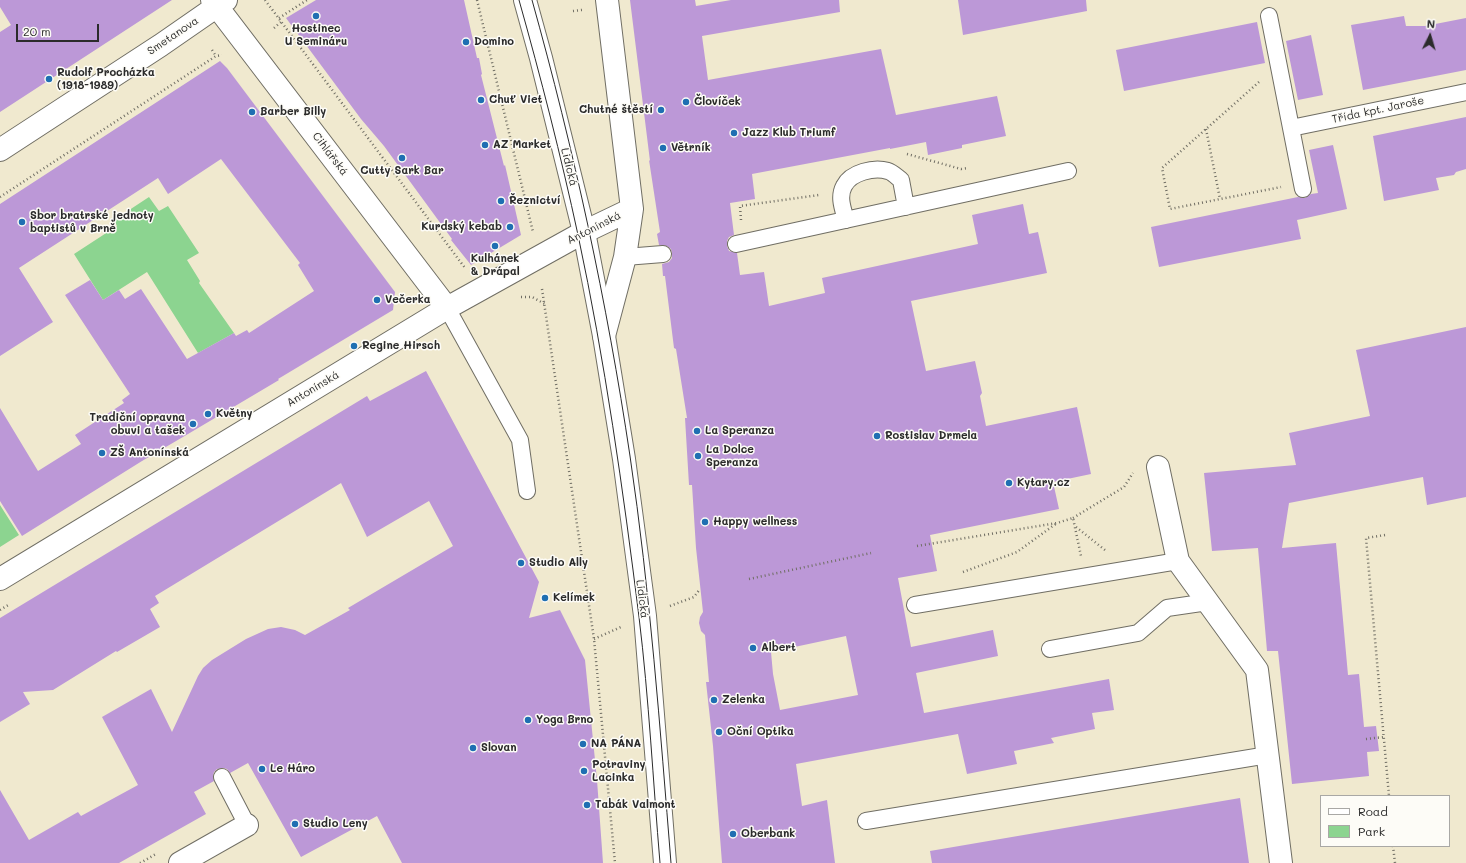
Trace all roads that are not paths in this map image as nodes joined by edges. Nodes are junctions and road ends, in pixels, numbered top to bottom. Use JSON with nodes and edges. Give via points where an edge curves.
{"nodes":[{"id":1,"x":525,"y":0,"type":"edge"},
{"id":2,"x":607,"y":0,"type":"edge"},
{"id":3,"x":218,"y":2,"type":"edge"},
{"id":4,"x":1269,"y":16,"type":"dead end"},
{"id":5,"x":1466,"y":92,"type":"edge"},
{"id":6,"x":1291,"y":128,"type":"junction"},
{"id":7,"x":0,"y":150,"type":"edge"},
{"id":8,"x":1068,"y":172,"type":"dead end"},
{"id":9,"x":1302,"y":186,"type":"road end"},
{"id":10,"x":906,"y":206,"type":"junction"},
{"id":11,"x":632,"y":209,"type":"junction"},
{"id":12,"x":846,"y":220,"type":"junction"},
{"id":13,"x":584,"y":232,"type":"junction"},
{"id":14,"x":736,"y":244,"type":"dead end"},
{"id":15,"x":663,"y":254,"type":"dead end"},
{"id":16,"x":625,"y":257,"type":"junction"},
{"id":17,"x":447,"y":308,"type":"junction"},
{"id":18,"x":604,"y":336,"type":"junction"},
{"id":19,"x":1158,"y":467,"type":"dead end"},
{"id":20,"x":526,"y":491,"type":"dead end"},
{"id":21,"x":1178,"y":560,"type":"junction"},
{"id":22,"x":0,"y":579,"type":"edge"},
{"id":23,"x":1208,"y":602,"type":"junction"},
{"id":24,"x":915,"y":605,"type":"dead end"},
{"id":25,"x":1050,"y":649,"type":"dead end"},
{"id":26,"x":1268,"y":755,"type":"junction"},
{"id":27,"x":222,"y":777,"type":"dead end"},
{"id":28,"x":866,"y":821,"type":"dead end"},
{"id":29,"x":247,"y":824,"type":"joint"},
{"id":30,"x":180,"y":863,"type":"edge"},
{"id":31,"x":666,"y":863,"type":"edge"},
{"id":32,"x":1281,"y":863,"type":"edge"}],
"edges":[{"from":1,"to":13,"type":"street","name":"Lidická"},
{"from":2,"to":11,"type":"street","name":"Lidická"},
{"from":3,"to":7,"type":"street","name":"Smetanova","via":[[161,45]]},
{"from":3,"to":17,"type":"street","name":"Cihlářská"},
{"from":4,"to":6,"type":"lane"},
{"from":5,"to":6,"type":"lane","name":"Třída kpt. Jaroše"},
{"from":6,"to":9,"type":"lane"},
{"from":8,"to":10,"type":"lane"},
{"from":10,"to":12,"type":"lane"},
{"from":10,"to":12,"type":"lane","via":[[901,180],[889,171],[874,170],[856,174],[844,186],[841,200]]},
{"from":11,"to":13,"type":"street","name":"Antonínská"},
{"from":11,"to":16,"type":"street","name":"Lidická"},
{"from":12,"to":14,"type":"lane"},
{"from":13,"to":17,"type":"street","name":"Antonínská"},
{"from":13,"to":18,"type":"street","name":"Lidická"},
{"from":15,"to":16,"type":"lane"},
{"from":16,"to":18,"type":"street","name":"Lidická"},
{"from":17,"to":20,"type":"lane","via":[[520,440]]},
{"from":17,"to":22,"type":"street","name":"Antonínská"},
{"from":18,"to":31,"type":"street","name":"Lidická","via":[[645,616]]},
{"from":19,"to":21,"type":"street"},
{"from":21,"to":23,"type":"street"},
{"from":21,"to":24,"type":"lane"},
{"from":23,"to":25,"type":"lane","via":[[1167,608],[1138,633]]},
{"from":23,"to":26,"type":"street","via":[[1257,670]]},
{"from":26,"to":28,"type":"lane"},
{"from":26,"to":32,"type":"street"},
{"from":27,"to":29,"type":"lane"},
{"from":29,"to":30,"type":"street"}]}
